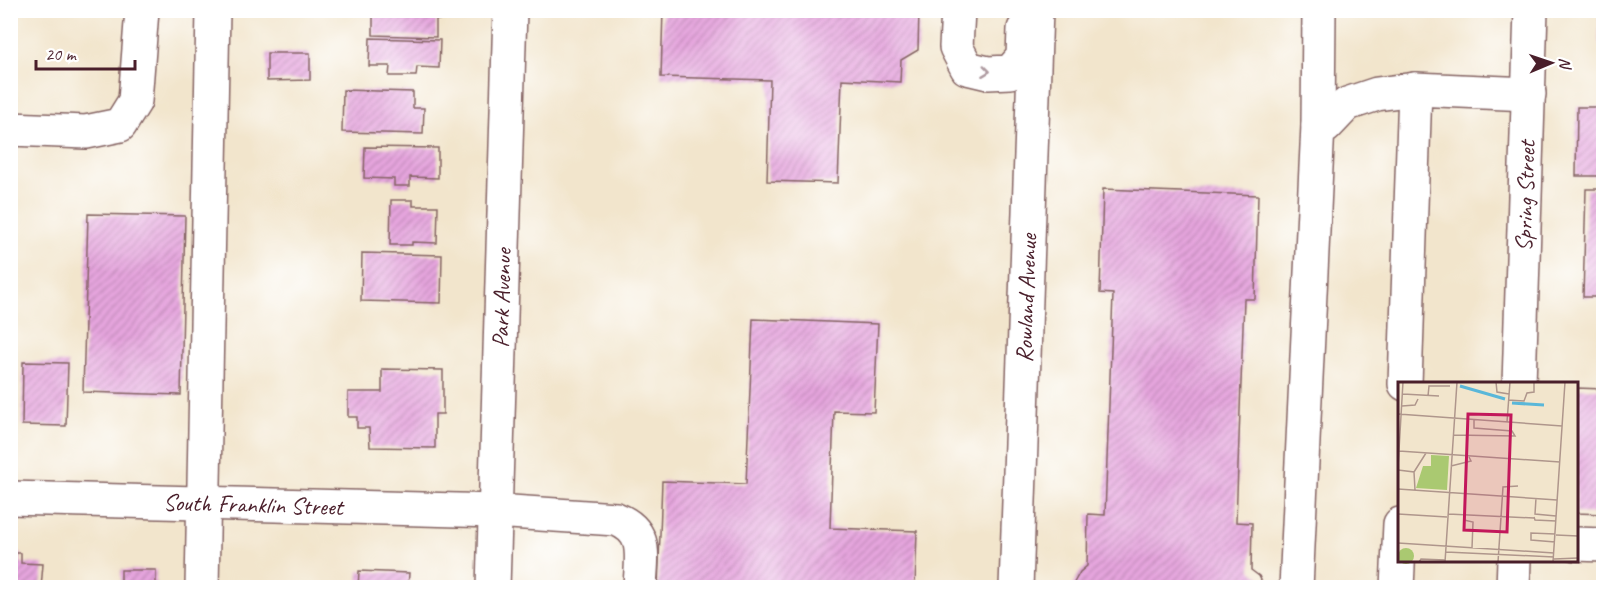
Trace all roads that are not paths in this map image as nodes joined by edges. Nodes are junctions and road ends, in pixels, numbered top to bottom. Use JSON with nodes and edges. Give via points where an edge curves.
{"nodes":[{"id":1,"x":142,"y":10,"type":"edge"},
{"id":2,"x":213,"y":10,"type":"edge"},
{"id":3,"x":510,"y":10,"type":"edge"},
{"id":4,"x":958,"y":10,"type":"edge"},
{"id":5,"x":1024,"y":10,"type":"edge"},
{"id":6,"x":1036,"y":10,"type":"edge"},
{"id":7,"x":1319,"y":10,"type":"edge"},
{"id":8,"x":1531,"y":10,"type":"edge"},
{"id":9,"x":1415,"y":89,"type":"junction"},
{"id":10,"x":1528,"y":94,"type":"junction"},
{"id":11,"x":1318,"y":125,"type":"junction"},
{"id":12,"x":10,"y":129,"type":"edge"},
{"id":13,"x":1405,"y":382,"type":"edge"},
{"id":14,"x":1519,"y":382,"type":"edge"},
{"id":15,"x":10,"y":498,"type":"edge"},
{"id":16,"x":204,"y":504,"type":"junction"},
{"id":17,"x":495,"y":511,"type":"junction"},
{"id":18,"x":1578,"y":544,"type":"edge"},
{"id":19,"x":1604,"y":545,"type":"edge"},
{"id":20,"x":1398,"y":562,"type":"edge"},
{"id":21,"x":1514,"y":562,"type":"edge"},
{"id":22,"x":202,"y":588,"type":"edge"},
{"id":23,"x":493,"y":588,"type":"edge"},
{"id":24,"x":640,"y":588,"type":"edge"},
{"id":25,"x":1016,"y":588,"type":"edge"},
{"id":26,"x":1296,"y":588,"type":"edge"},
{"id":27,"x":1397,"y":588,"type":"edge"},
{"id":28,"x":1513,"y":588,"type":"edge"}],
"edges":[{"from":1,"to":12,"type":"street","via":[[135,101],[120,125],[86,132]]},
{"from":2,"to":16,"type":"street"},
{"from":3,"to":17,"type":"street","name":"Park Avenue"},
{"from":4,"to":5,"type":"street","one_way":true,"via":[[956,47],[967,68],[988,73],[1010,72],[1023,57]]},
{"from":6,"to":25,"type":"street","name":"Rowland Avenue"},
{"from":7,"to":11,"type":"street"},
{"from":8,"to":10,"type":"street","name":"Spring Street"},
{"from":9,"to":10,"type":"street"},
{"from":9,"to":11,"type":"street","via":[[1377,94],[1347,104],[1326,126]]},
{"from":9,"to":13,"type":"street"},
{"from":10,"to":14,"type":"street","name":"Spring Street"},
{"from":11,"to":26,"type":"street"},
{"from":15,"to":16,"type":"street","name":"South Franklin Street"},
{"from":16,"to":17,"type":"street","name":"South Franklin Street"},
{"from":16,"to":22,"type":"street"},
{"from":17,"to":23,"type":"street","name":"Park Avenue"},
{"from":17,"to":24,"type":"street","name":"South Franklin Street","via":[[606,518],[628,524],[637,532],[641,549]]},
{"from":18,"to":19,"type":"street"},
{"from":20,"to":27,"type":"street"},
{"from":21,"to":28,"type":"street"}]}
